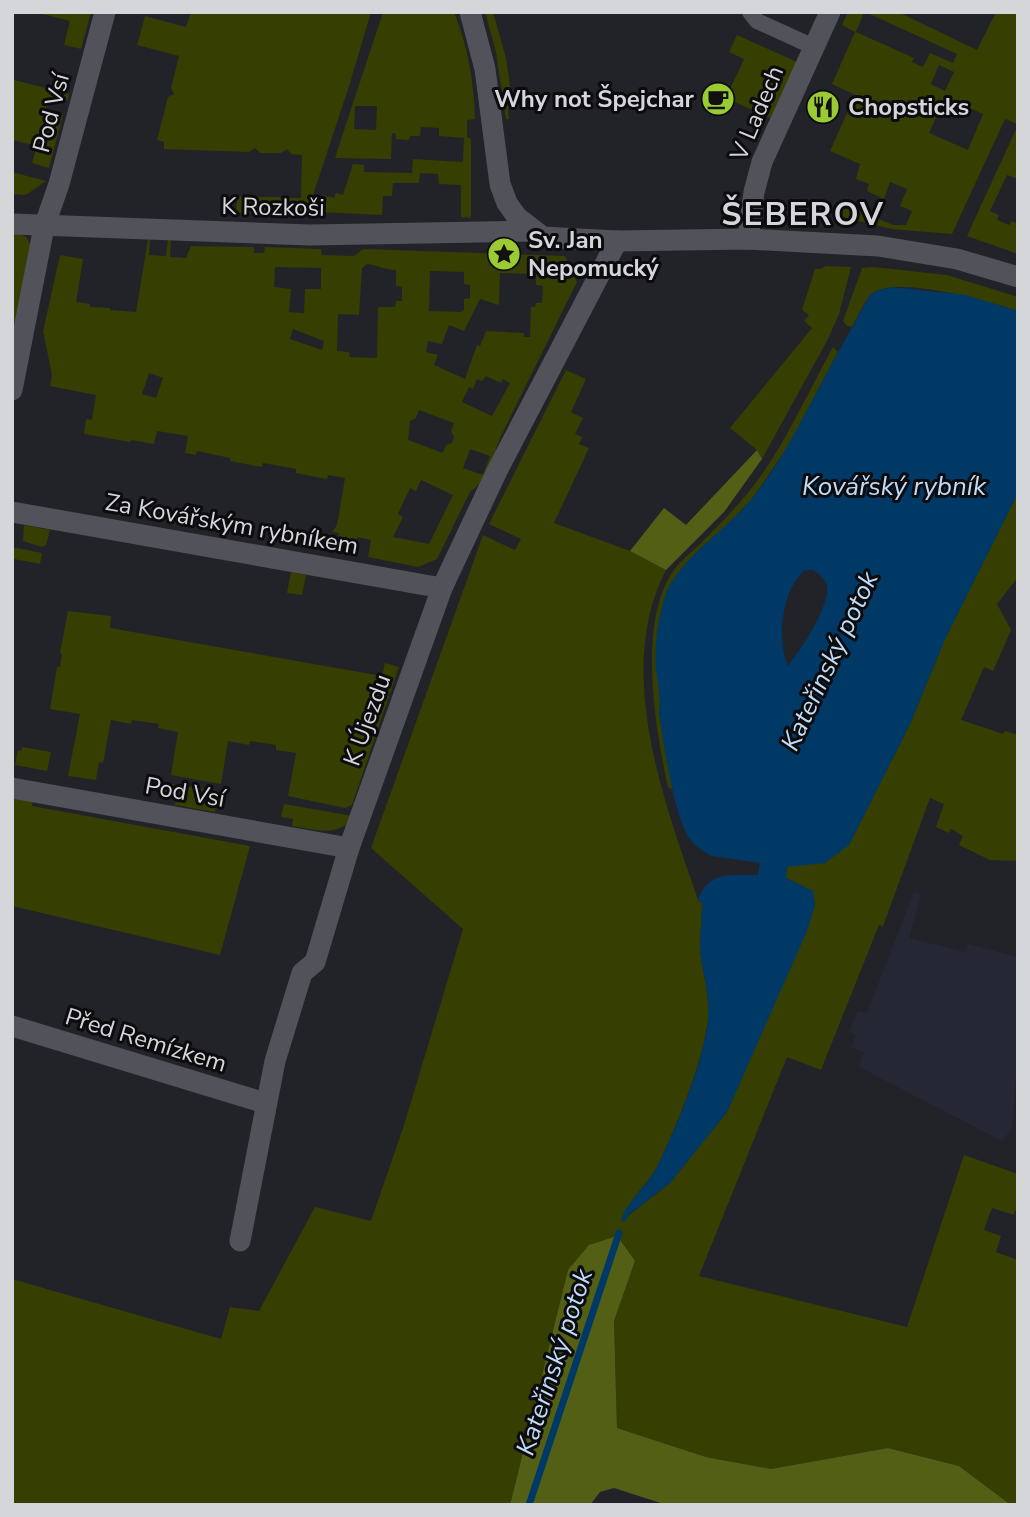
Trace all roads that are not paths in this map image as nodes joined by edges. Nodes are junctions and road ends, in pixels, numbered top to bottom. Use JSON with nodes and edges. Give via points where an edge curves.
{"nodes":[{"id":1,"x":105,"y":12,"type":"edge"},
{"id":2,"x":470,"y":12,"type":"edge"},
{"id":3,"x":750,"y":12,"type":"edge"},
{"id":4,"x":830,"y":12,"type":"edge"},
{"id":5,"x":814,"y":47,"type":"junction"},
{"id":6,"x":12,"y":224,"type":"edge"},
{"id":7,"x":44,"y":227,"type":"junction"},
{"id":8,"x":533,"y":231,"type":"junction"},
{"id":9,"x":748,"y":239,"type":"junction"},
{"id":10,"x":617,"y":241,"type":"junction"},
{"id":11,"x":1018,"y":277,"type":"edge"},
{"id":12,"x":12,"y":390,"type":"edge"},
{"id":13,"x":12,"y":512,"type":"edge"},
{"id":14,"x":443,"y":588,"type":"junction"},
{"id":15,"x":12,"y":788,"type":"edge"},
{"id":16,"x":349,"y":848,"type":"junction"},
{"id":17,"x":12,"y":1026,"type":"edge"},
{"id":18,"x":265,"y":1103,"type":"junction"},
{"id":19,"x":240,"y":1241,"type":"dead end"}],
"edges":[{"from":1,"to":7,"type":"street","name":"Pod Vsí"},
{"from":2,"to":8,"type":"street","via":[[485,69],[500,184],[506,203]]},
{"from":3,"to":5,"type":"street","via":[[757,21]]},
{"from":4,"to":5,"type":"street","name":"V Ladech"},
{"from":5,"to":9,"type":"street","name":"V Ladech","via":[[762,162]]},
{"from":6,"to":7,"type":"street","name":"K Rozkoši"},
{"from":7,"to":8,"type":"street","name":"K Rozkoši","via":[[310,235]]},
{"from":7,"to":12,"type":"street","name":"Pod Vsí"},
{"from":8,"to":10,"type":"street","name":"K Rozkoši","via":[[557,239]]},
{"from":9,"to":10,"type":"street","name":"K Rozkoši"},
{"from":9,"to":11,"type":"street","name":"K Rozkoši","via":[[900,249],[957,258]]},
{"from":10,"to":14,"type":"street","name":"K Újezdu","via":[[497,471]]},
{"from":13,"to":14,"type":"street","name":"Za Kovářským rybníkem"},
{"from":14,"to":16,"type":"street","name":"K Újezdu"},
{"from":15,"to":16,"type":"street","name":"Pod Vsí"},
{"from":16,"to":18,"type":"street","name":"K Újezdu","via":[[315,962],[302,973]]},
{"from":17,"to":18,"type":"street","name":"Před Remízkem"},
{"from":18,"to":19,"type":"street","name":"K Újezdu"}]}
